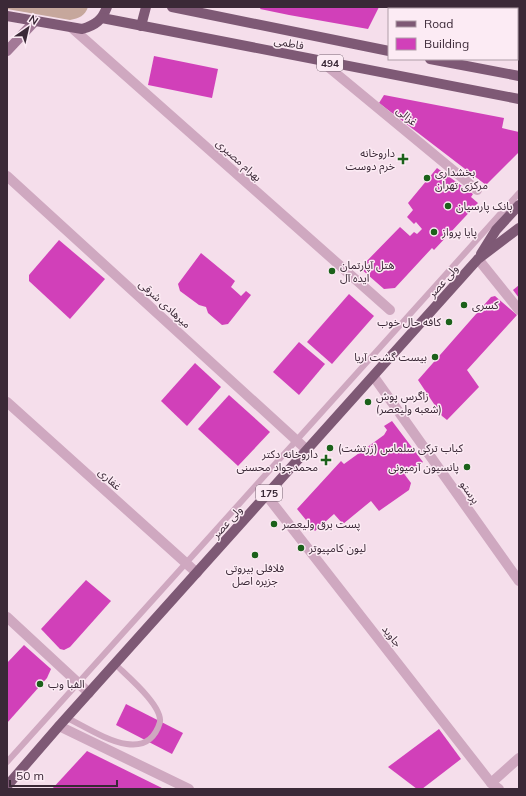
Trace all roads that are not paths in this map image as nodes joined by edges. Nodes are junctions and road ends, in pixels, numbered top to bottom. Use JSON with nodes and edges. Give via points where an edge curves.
{"nodes":[{"id":1,"x":107,"y":7,"type":"edge"},
{"id":2,"x":146,"y":7,"type":"edge"},
{"id":3,"x":172,"y":7,"type":"edge"},
{"id":4,"x":7,"y":16,"type":"edge"},
{"id":5,"x":102,"y":18,"type":"junction"},
{"id":6,"x":34,"y":21,"type":"junction"},
{"id":7,"x":141,"y":26,"type":"junction"},
{"id":8,"x":72,"y":28,"type":"junction"},
{"id":9,"x":7,"y":51,"type":"edge"},
{"id":10,"x":388,"y":51,"type":"edge"},
{"id":11,"x":435,"y":60,"type":"edge"},
{"id":12,"x":322,"y":61,"type":"junction"},
{"id":13,"x":506,"y":74,"type":"junction"},
{"id":14,"x":519,"y":76,"type":"edge"},
{"id":15,"x":519,"y":82,"type":"edge"},
{"id":16,"x":519,"y":99,"type":"edge"},
{"id":17,"x":7,"y":176,"type":"edge"},
{"id":18,"x":477,"y":190,"type":"dead end"},
{"id":19,"x":519,"y":193,"type":"edge"},
{"id":20,"x":519,"y":205,"type":"edge"},
{"id":21,"x":519,"y":228,"type":"edge"},
{"id":22,"x":478,"y":259,"type":"junction"},
{"id":23,"x":390,"y":310,"type":"dead end"},
{"id":24,"x":519,"y":310,"type":"edge"},
{"id":25,"x":374,"y":377,"type":"junction"},
{"id":26,"x":7,"y":402,"type":"edge"},
{"id":27,"x":296,"y":440,"type":"junction"},
{"id":28,"x":307,"y":450,"type":"junction"},
{"id":29,"x":267,"y":496,"type":"junction"},
{"id":30,"x":186,"y":563,"type":"junction"},
{"id":31,"x":197,"y":573,"type":"junction"},
{"id":32,"x":519,"y":581,"type":"edge"},
{"id":33,"x":7,"y":617,"type":"edge"},
{"id":34,"x":115,"y":664,"type":"junction"},
{"id":35,"x":78,"y":682,"type":"junction"},
{"id":36,"x":89,"y":693,"type":"junction"},
{"id":37,"x":66,"y":718,"type":"junction"},
{"id":38,"x":59,"y":726,"type":"junction"},
{"id":39,"x":519,"y":758,"type":"edge"},
{"id":40,"x":7,"y":762,"type":"edge"},
{"id":41,"x":7,"y":786,"type":"edge"},
{"id":42,"x":495,"y":786,"type":"edge"},
{"id":43,"x":189,"y":789,"type":"edge"}],
"edges":[{"from":1,"to":5,"type":"main road"},
{"from":2,"to":7,"type":"main road"},
{"from":3,"to":10,"type":"main road","name":"فاطمی","number":"494"},
{"from":4,"to":6,"type":"main road"},
{"from":5,"to":7,"type":"main road","name":"فاطمی","number":"494"},
{"from":5,"to":8,"type":"main road","via":[[92,26]]},
{"from":6,"to":8,"type":"main road"},
{"from":6,"to":9,"type":"main road"},
{"from":7,"to":12,"type":"main road","name":"فاطمی","number":"494"},
{"from":8,"to":23,"type":"street","name":"بهرام مصیری"},
{"from":11,"to":13,"type":"main road"},
{"from":12,"to":16,"type":"main road","name":"فاطمی","number":"494"},
{"from":12,"to":18,"type":"street","name":"غزالی"},
{"from":13,"to":14,"type":"main road"},
{"from":13,"to":15,"type":"main road"},
{"from":17,"to":27,"type":"street","name":"میرهادی شرقی"},
{"from":19,"to":27,"type":"lane"},
{"from":20,"to":22,"type":"main road","via":[[496,230]]},
{"from":21,"to":22,"type":"main road","name":"ولی عصر","number":"175"},
{"from":22,"to":24,"type":"street"},
{"from":22,"to":25,"type":"main road","name":"ولی عصر","number":"175"},
{"from":25,"to":28,"type":"main road","name":"ولی عصر","number":"175"},
{"from":25,"to":32,"type":"street","name":"پرستو"},
{"from":26,"to":30,"type":"street","name":"غفاری"},
{"from":27,"to":28,"type":"street","name":"میرهادی شرقی"},
{"from":27,"to":30,"type":"lane"},
{"from":28,"to":29,"type":"main road","name":"ولی عصر","number":"175"},
{"from":29,"to":31,"type":"main road","name":"ولی عصر","number":"175"},
{"from":29,"to":42,"type":"street","name":"جاوید"},
{"from":30,"to":31,"type":"street","name":"غفاری"},
{"from":30,"to":35,"type":"lane"},
{"from":31,"to":34,"type":"main road","name":"ولی عصر","number":"175"},
{"from":33,"to":35,"type":"street"},
{"from":34,"to":36,"type":"main road","name":"ولی عصر","number":"175"},
{"from":34,"to":37,"type":"lane","via":[[142,690],[157,710],[159,726],[148,742],[140,745],[118,743]]},
{"from":35,"to":36,"type":"street"},
{"from":35,"to":40,"type":"lane"},
{"from":36,"to":37,"type":"main road","name":"ولی عصر","number":"175"},
{"from":37,"to":38,"type":"main road","name":"ولی عصر","number":"175"},
{"from":38,"to":41,"type":"main road","name":"ولی عصر","number":"175"},
{"from":38,"to":43,"type":"street"},
{"from":39,"to":42,"type":"street"}]}
